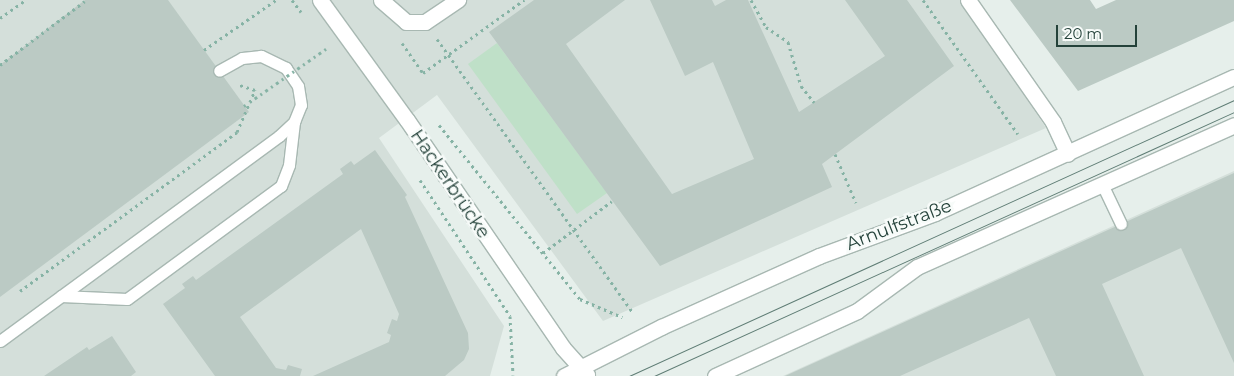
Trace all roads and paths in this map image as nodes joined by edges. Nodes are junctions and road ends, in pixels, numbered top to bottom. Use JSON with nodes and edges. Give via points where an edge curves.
{"nodes":[{"id":1,"x":26,"y":0,"type":"edge"},
{"id":2,"x":276,"y":0,"type":"edge"},
{"id":3,"x":320,"y":0,"type":"edge"},
{"id":4,"x":380,"y":0,"type":"edge"},
{"id":5,"x":458,"y":0,"type":"edge"},
{"id":6,"x":751,"y":0,"type":"edge"},
{"id":7,"x":923,"y":0,"type":"edge"},
{"id":8,"x":968,"y":0,"type":"edge"},
{"id":9,"x":85,"y":1,"type":"edge"},
{"id":10,"x":0,"y":18,"type":"edge"},
{"id":11,"x":425,"y":22,"type":"junction"},
{"id":12,"x":327,"y":48,"type":"dead end"},
{"id":13,"x":204,"y":50,"type":"dead end"},
{"id":14,"x":0,"y":65,"type":"edge"},
{"id":15,"x":219,"y":71,"type":"dead end"},
{"id":16,"x":1234,"y":77,"type":"edge"},
{"id":17,"x":227,"y":82,"type":"dead end"},
{"id":18,"x":814,"y":102,"type":"dead end"},
{"id":19,"x":244,"y":106,"type":"dead end"},
{"id":20,"x":294,"y":122,"type":"junction"},
{"id":21,"x":437,"y":122,"type":"dead end"},
{"id":22,"x":1234,"y":125,"type":"edge"},
{"id":23,"x":1018,"y":134,"type":"dead end"},
{"id":24,"x":835,"y":154,"type":"dead end"},
{"id":25,"x":1068,"y":154,"type":"junction"},
{"id":26,"x":416,"y":175,"type":"dead end"},
{"id":27,"x":1102,"y":184,"type":"junction"},
{"id":28,"x":612,"y":201,"type":"dead end"},
{"id":29,"x":856,"y":203,"type":"dead end"},
{"id":30,"x":1121,"y":224,"type":"dead end"},
{"id":31,"x":574,"y":230,"type":"junction"},
{"id":32,"x":543,"y":253,"type":"junction"},
{"id":33,"x":20,"y":291,"type":"dead end"},
{"id":34,"x":61,"y":296,"type":"junction"},
{"id":35,"x":632,"y":311,"type":"dead end"},
{"id":36,"x":622,"y":317,"type":"dead end"},
{"id":37,"x":0,"y":341,"type":"edge"},
{"id":38,"x":584,"y":372,"type":"edge"},
{"id":39,"x":513,"y":375,"type":"edge"},
{"id":40,"x":564,"y":376,"type":"edge"},
{"id":41,"x":715,"y":376,"type":"edge"}],
"edges":[{"from":1,"to":10,"type":"path"},
{"from":2,"to":13,"type":"path"},
{"from":3,"to":38,"type":"street","name":"Hackerbrücke","via":[[407,120],[563,348]]},
{"from":4,"to":11,"type":"street","via":[[406,22]]},
{"from":5,"to":11,"type":"street"},
{"from":6,"to":18,"type":"path","via":[[766,27],[788,42],[800,86]]},
{"from":7,"to":23,"type":"path"},
{"from":8,"to":25,"type":"street","via":[[1053,122]]},
{"from":9,"to":14,"type":"path"},
{"from":11,"to":31,"type":"path"},
{"from":12,"to":19,"type":"path","bridge":true},
{"from":15,"to":20,"type":"lane","via":[[242,58],[261,56],[286,68],[298,86],[301,105]]},
{"from":16,"to":25,"type":"street","name":"Arnulfstraße"},
{"from":17,"to":33,"type":"path","via":[[255,90],[237,132]]},
{"from":20,"to":34,"type":"lane"},
{"from":20,"to":34,"type":"lane","via":[[289,165],[281,186],[127,299]]},
{"from":21,"to":32,"type":"path"},
{"from":22,"to":27,"type":"street"},
{"from":24,"to":29,"type":"path"},
{"from":25,"to":38,"type":"street","name":"Arnulfstraße","via":[[935,213],[819,256],[661,327]]},
{"from":26,"to":39,"type":"path","via":[[510,316]]},
{"from":27,"to":30,"type":"lane"},
{"from":27,"to":41,"type":"street","via":[[916,266],[857,311]]},
{"from":28,"to":31,"type":"path"},
{"from":31,"to":32,"type":"path"},
{"from":31,"to":35,"type":"path"},
{"from":32,"to":36,"type":"path","via":[[580,299]]},
{"from":34,"to":37,"type":"lane"},
{"from":38,"to":40,"type":"street","name":"Arnulfstraße"}]}
